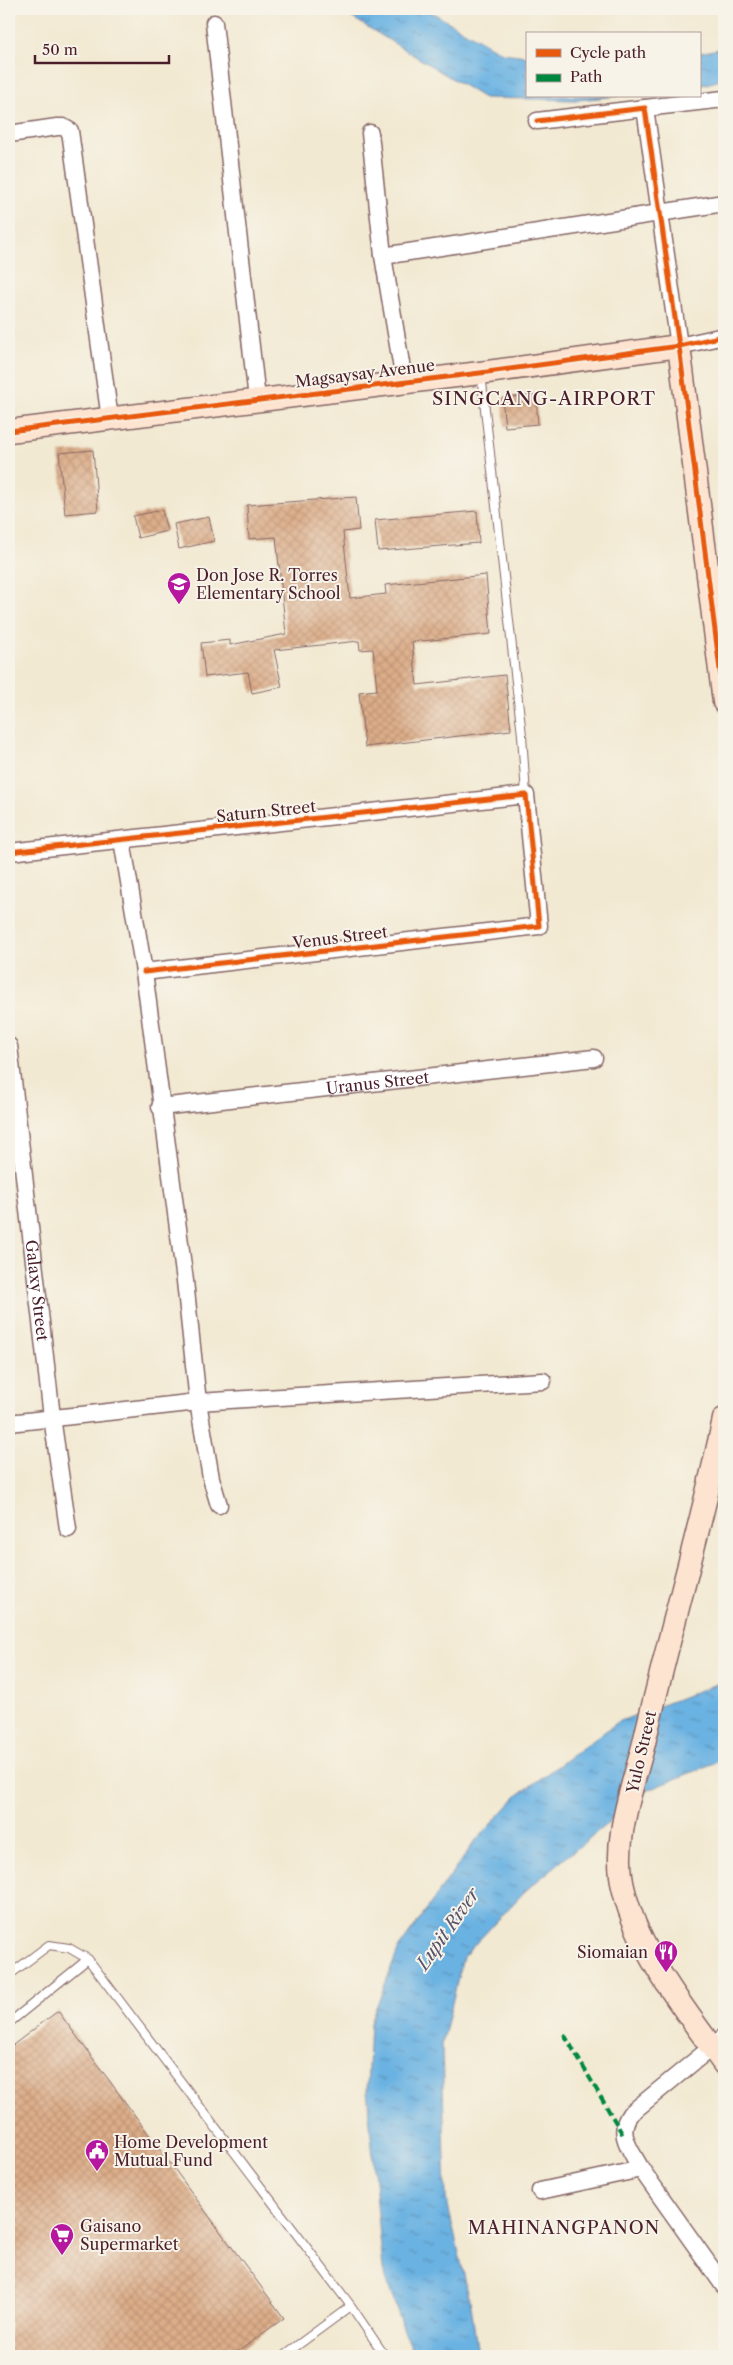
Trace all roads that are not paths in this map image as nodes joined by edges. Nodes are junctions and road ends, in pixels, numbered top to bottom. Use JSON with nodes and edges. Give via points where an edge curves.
{"nodes":[{"id":1,"x":214,"y":23,"type":"dead end"},
{"id":2,"x":724,"y":98,"type":"edge"},
{"id":3,"x":645,"y":108,"type":"junction"},
{"id":4,"x":537,"y":121,"type":"dead end"},
{"id":5,"x":370,"y":133,"type":"dead end"},
{"id":6,"x":9,"y":134,"type":"edge"},
{"id":7,"x":724,"y":203,"type":"edge"},
{"id":8,"x":658,"y":213,"type":"junction"},
{"id":9,"x":383,"y":256,"type":"junction"},
{"id":10,"x":724,"y":336,"type":"edge"},
{"id":11,"x":679,"y":346,"type":"junction"},
{"id":12,"x":480,"y":373,"type":"junction"},
{"id":13,"x":404,"y":381,"type":"junction"},
{"id":14,"x":257,"y":398,"type":"junction"},
{"id":15,"x":110,"y":419,"type":"junction"},
{"id":16,"x":9,"y":431,"type":"edge"},
{"id":17,"x":724,"y":702,"type":"edge"},
{"id":18,"x":526,"y":795,"type":"junction"},
{"id":19,"x":122,"y":840,"type":"junction"},
{"id":20,"x":9,"y":852,"type":"edge"},
{"id":21,"x":144,"y":972,"type":"junction"},
{"id":22,"x":9,"y":1046,"type":"edge"},
{"id":23,"x":594,"y":1058,"type":"dead end"},
{"id":24,"x":10,"y":1066,"type":"edge"},
{"id":25,"x":160,"y":1107,"type":"junction"},
{"id":26,"x":543,"y":1381,"type":"dead end"},
{"id":27,"x":198,"y":1402,"type":"junction"},
{"id":28,"x":52,"y":1417,"type":"junction"},
{"id":29,"x":724,"y":1419,"type":"edge"},
{"id":30,"x":9,"y":1423,"type":"edge"},
{"id":31,"x":219,"y":1506,"type":"dead end"},
{"id":32,"x":68,"y":1529,"type":"dead end"},
{"id":33,"x":88,"y":1959,"type":"junction"},
{"id":34,"x":9,"y":1975,"type":"edge"},
{"id":35,"x":9,"y":2023,"type":"edge"},
{"id":36,"x":720,"y":2049,"type":"edge"},
{"id":37,"x":641,"y":2169,"type":"junction"},
{"id":38,"x":540,"y":2191,"type":"dead end"},
{"id":39,"x":724,"y":2286,"type":"edge"},
{"id":40,"x":351,"y":2306,"type":"junction"},
{"id":41,"x":283,"y":2356,"type":"edge"},
{"id":42,"x":385,"y":2356,"type":"edge"}],
"edges":[{"from":1,"to":14,"type":"street"},
{"from":2,"to":3,"type":"street"},
{"from":3,"to":4,"type":"street"},
{"from":3,"to":8,"type":"street"},
{"from":5,"to":9,"type":"street"},
{"from":6,"to":15,"type":"street","via":[[63,126],[70,131]]},
{"from":7,"to":8,"type":"street"},
{"from":8,"to":9,"type":"street"},
{"from":8,"to":11,"type":"street"},
{"from":9,"to":13,"type":"street"},
{"from":10,"to":11,"type":"street","name":"Magsaysay Avenue"},
{"from":11,"to":12,"type":"street","name":"Magsaysay Avenue"},
{"from":11,"to":17,"type":"street"},
{"from":12,"to":13,"type":"street","name":"Magsaysay Avenue"},
{"from":12,"to":18,"type":"lane","via":[[522,735]]},
{"from":13,"to":14,"type":"street","name":"Magsaysay Avenue"},
{"from":14,"to":15,"type":"street","name":"Magsaysay Avenue"},
{"from":15,"to":16,"type":"street","name":"Magsaysay Avenue"},
{"from":18,"to":19,"type":"street","name":"Saturn Street"},
{"from":18,"to":21,"type":"street","name":"Venus Street","via":[[539,926]]},
{"from":19,"to":20,"type":"street","name":"Saturn Street"},
{"from":19,"to":21,"type":"street"},
{"from":21,"to":25,"type":"street"},
{"from":22,"to":24,"type":"street","name":"Galaxy Street"},
{"from":23,"to":25,"type":"street","name":"Uranus Street"},
{"from":24,"to":28,"type":"street","name":"Galaxy Street"},
{"from":25,"to":27,"type":"street","via":[[185,1281]]},
{"from":26,"to":27,"type":"street"},
{"from":27,"to":28,"type":"street"},
{"from":27,"to":31,"type":"street","via":[[210,1478]]},
{"from":28,"to":30,"type":"street"},
{"from":28,"to":32,"type":"street","name":"Galaxy Street"},
{"from":29,"to":36,"type":"street","name":"Yulo Street","via":[[654,1698],[618,1862],[634,1922],[656,1966]]},
{"from":33,"to":34,"type":"lane","via":[[69,1948],[49,1945]]},
{"from":33,"to":35,"type":"lane"},
{"from":33,"to":40,"type":"lane"},
{"from":36,"to":37,"type":"street","via":[[630,2114],[624,2123],[623,2135]]},
{"from":37,"to":38,"type":"street"},
{"from":37,"to":39,"type":"street"},
{"from":40,"to":41,"type":"lane"},
{"from":40,"to":42,"type":"lane"}]}
